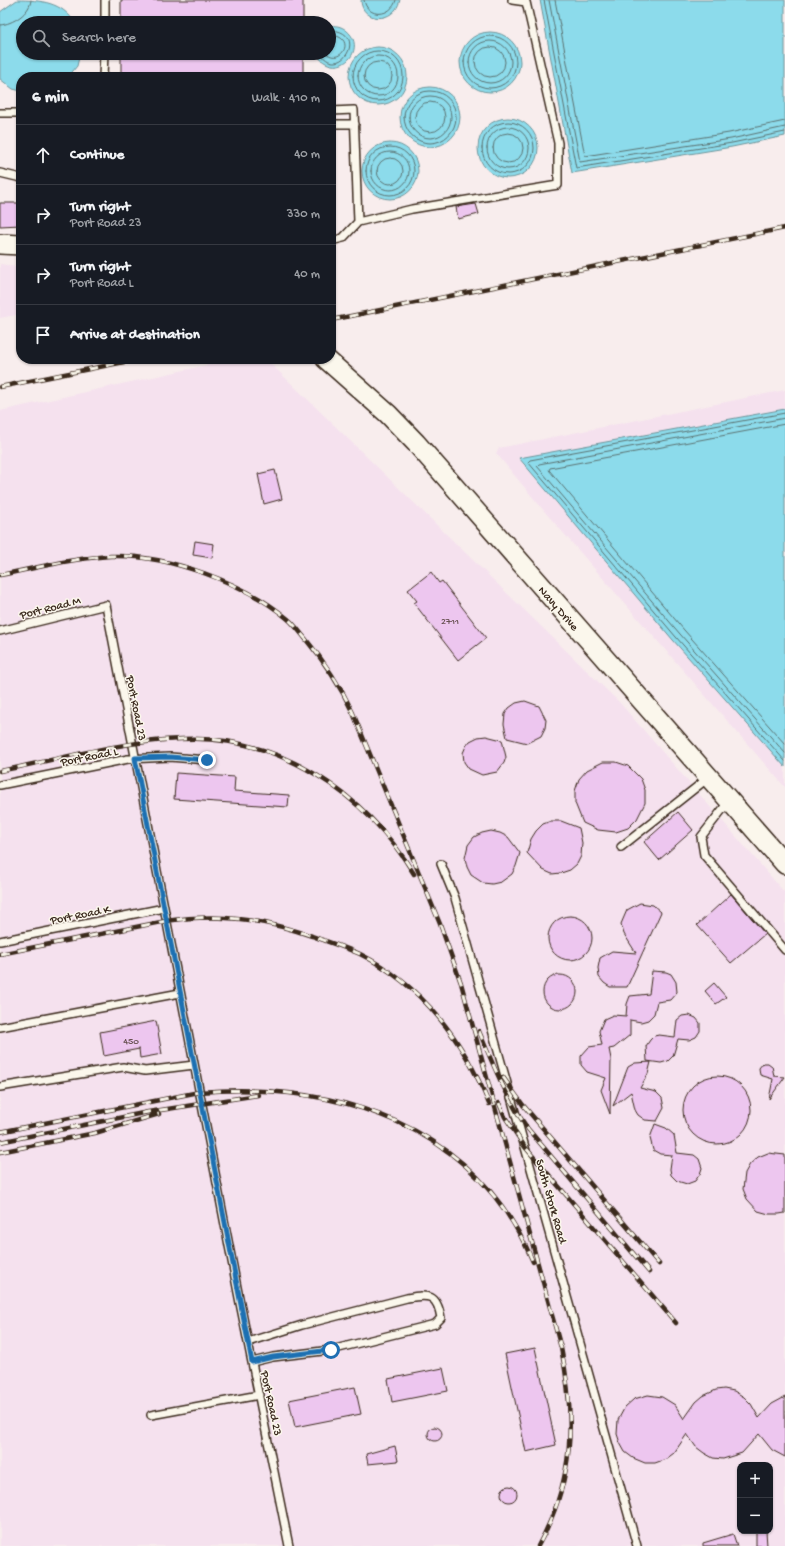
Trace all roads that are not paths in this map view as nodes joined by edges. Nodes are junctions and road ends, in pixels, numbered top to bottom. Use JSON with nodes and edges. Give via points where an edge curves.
{"nodes":[{"id":1,"x":105,"y":0,"type":"edge"},
{"id":2,"x":512,"y":0,"type":"edge"},
{"id":3,"x":105,"y":16,"type":"edge"},
{"id":4,"x":104,"y":60,"type":"edge"},
{"id":5,"x":103,"y":72,"type":"edge"},
{"id":6,"x":336,"y":111,"type":"edge"},
{"id":7,"x":0,"y":113,"type":"edge"},
{"id":8,"x":16,"y":113,"type":"edge"},
{"id":9,"x":336,"y":124,"type":"edge"},
{"id":10,"x":354,"y":124,"type":"junction"},
{"id":11,"x":0,"y":173,"type":"edge"},
{"id":12,"x":16,"y":177,"type":"edge"},
{"id":13,"x":358,"y":222,"type":"junction"},
{"id":14,"x":336,"y":240,"type":"edge"},
{"id":15,"x":0,"y":244,"type":"edge"},
{"id":16,"x":16,"y":245,"type":"edge"},
{"id":17,"x":332,"y":364,"type":"edge"},
{"id":18,"x":106,"y":605,"type":"joint"},
{"id":19,"x":0,"y":631,"type":"edge"},
{"id":20,"x":135,"y":758,"type":"junction"},
{"id":21,"x":207,"y":760,"type":"dead end"},
{"id":22,"x":710,"y":777,"type":"junction"},
{"id":23,"x":0,"y":785,"type":"edge"},
{"id":24,"x":730,"y":800,"type":"junction"},
{"id":25,"x":621,"y":848,"type":"dead end"},
{"id":26,"x":441,"y":864,"type":"dead end"},
{"id":27,"x":785,"y":864,"type":"edge"},
{"id":28,"x":164,"y":908,"type":"junction"},
{"id":29,"x":0,"y":941,"type":"edge"},
{"id":30,"x":785,"y":950,"type":"edge"},
{"id":31,"x":180,"y":993,"type":"junction"},
{"id":32,"x":0,"y":1027,"type":"edge"},
{"id":33,"x":194,"y":1065,"type":"junction"},
{"id":34,"x":0,"y":1087,"type":"edge"},
{"id":35,"x":248,"y":1342,"type":"junction"},
{"id":36,"x":252,"y":1362,"type":"junction"},
{"id":37,"x":259,"y":1395,"type":"junction"},
{"id":38,"x":151,"y":1415,"type":"dead end"},
{"id":39,"x":290,"y":1546,"type":"edge"},
{"id":40,"x":637,"y":1546,"type":"edge"}],
"edges":[{"from":1,"to":3,"type":"lane"},
{"from":2,"to":13,"type":"lane","via":[[526,2],[558,143],[558,185],[412,209]]},
{"from":4,"to":5,"type":"lane"},
{"from":6,"to":10,"type":"lane","via":[[354,110]]},
{"from":7,"to":8,"type":"lane"},
{"from":9,"to":10,"type":"lane"},
{"from":10,"to":13,"type":"lane"},
{"from":11,"to":12,"type":"lane"},
{"from":13,"to":14,"type":"lane","via":[[343,238]]},
{"from":15,"to":16,"type":"street"},
{"from":17,"to":22,"type":"street","name":"Navy Drive","via":[[367,394],[416,443]]},
{"from":18,"to":19,"type":"lane","name":"Port Road M"},
{"from":18,"to":20,"type":"lane","name":"Port Road 23"},
{"from":20,"to":21,"type":"lane","name":"Port Road L"},
{"from":20,"to":23,"type":"lane","name":"Port Road L"},
{"from":20,"to":28,"type":"lane","name":"Port Road 23"},
{"from":22,"to":24,"type":"street","name":"Navy Drive"},
{"from":22,"to":25,"type":"lane"},
{"from":24,"to":27,"type":"street","name":"Navy Drive"},
{"from":24,"to":30,"type":"lane","via":[[701,837],[704,855]]},
{"from":26,"to":40,"type":"lane","name":"South Stork Road","via":[[455,898]]},
{"from":28,"to":29,"type":"lane","name":"Port Road K"},
{"from":28,"to":31,"type":"lane","name":"Port Road 23"},
{"from":31,"to":32,"type":"lane"},
{"from":31,"to":33,"type":"lane","name":"Port Road 23"},
{"from":33,"to":34,"type":"lane","via":[[144,1071],[122,1067]]},
{"from":33,"to":35,"type":"lane","name":"Port Road 23"},
{"from":35,"to":36,"type":"lane","name":"Port Road 23"},
{"from":35,"to":36,"type":"lane","via":[[407,1298],[423,1295],[432,1297],[439,1305],[441,1318],[435,1324],[331,1350]]},
{"from":36,"to":37,"type":"lane","name":"Port Road 23"},
{"from":37,"to":38,"type":"lane"},
{"from":37,"to":39,"type":"lane","name":"Port Road 23"}]}
